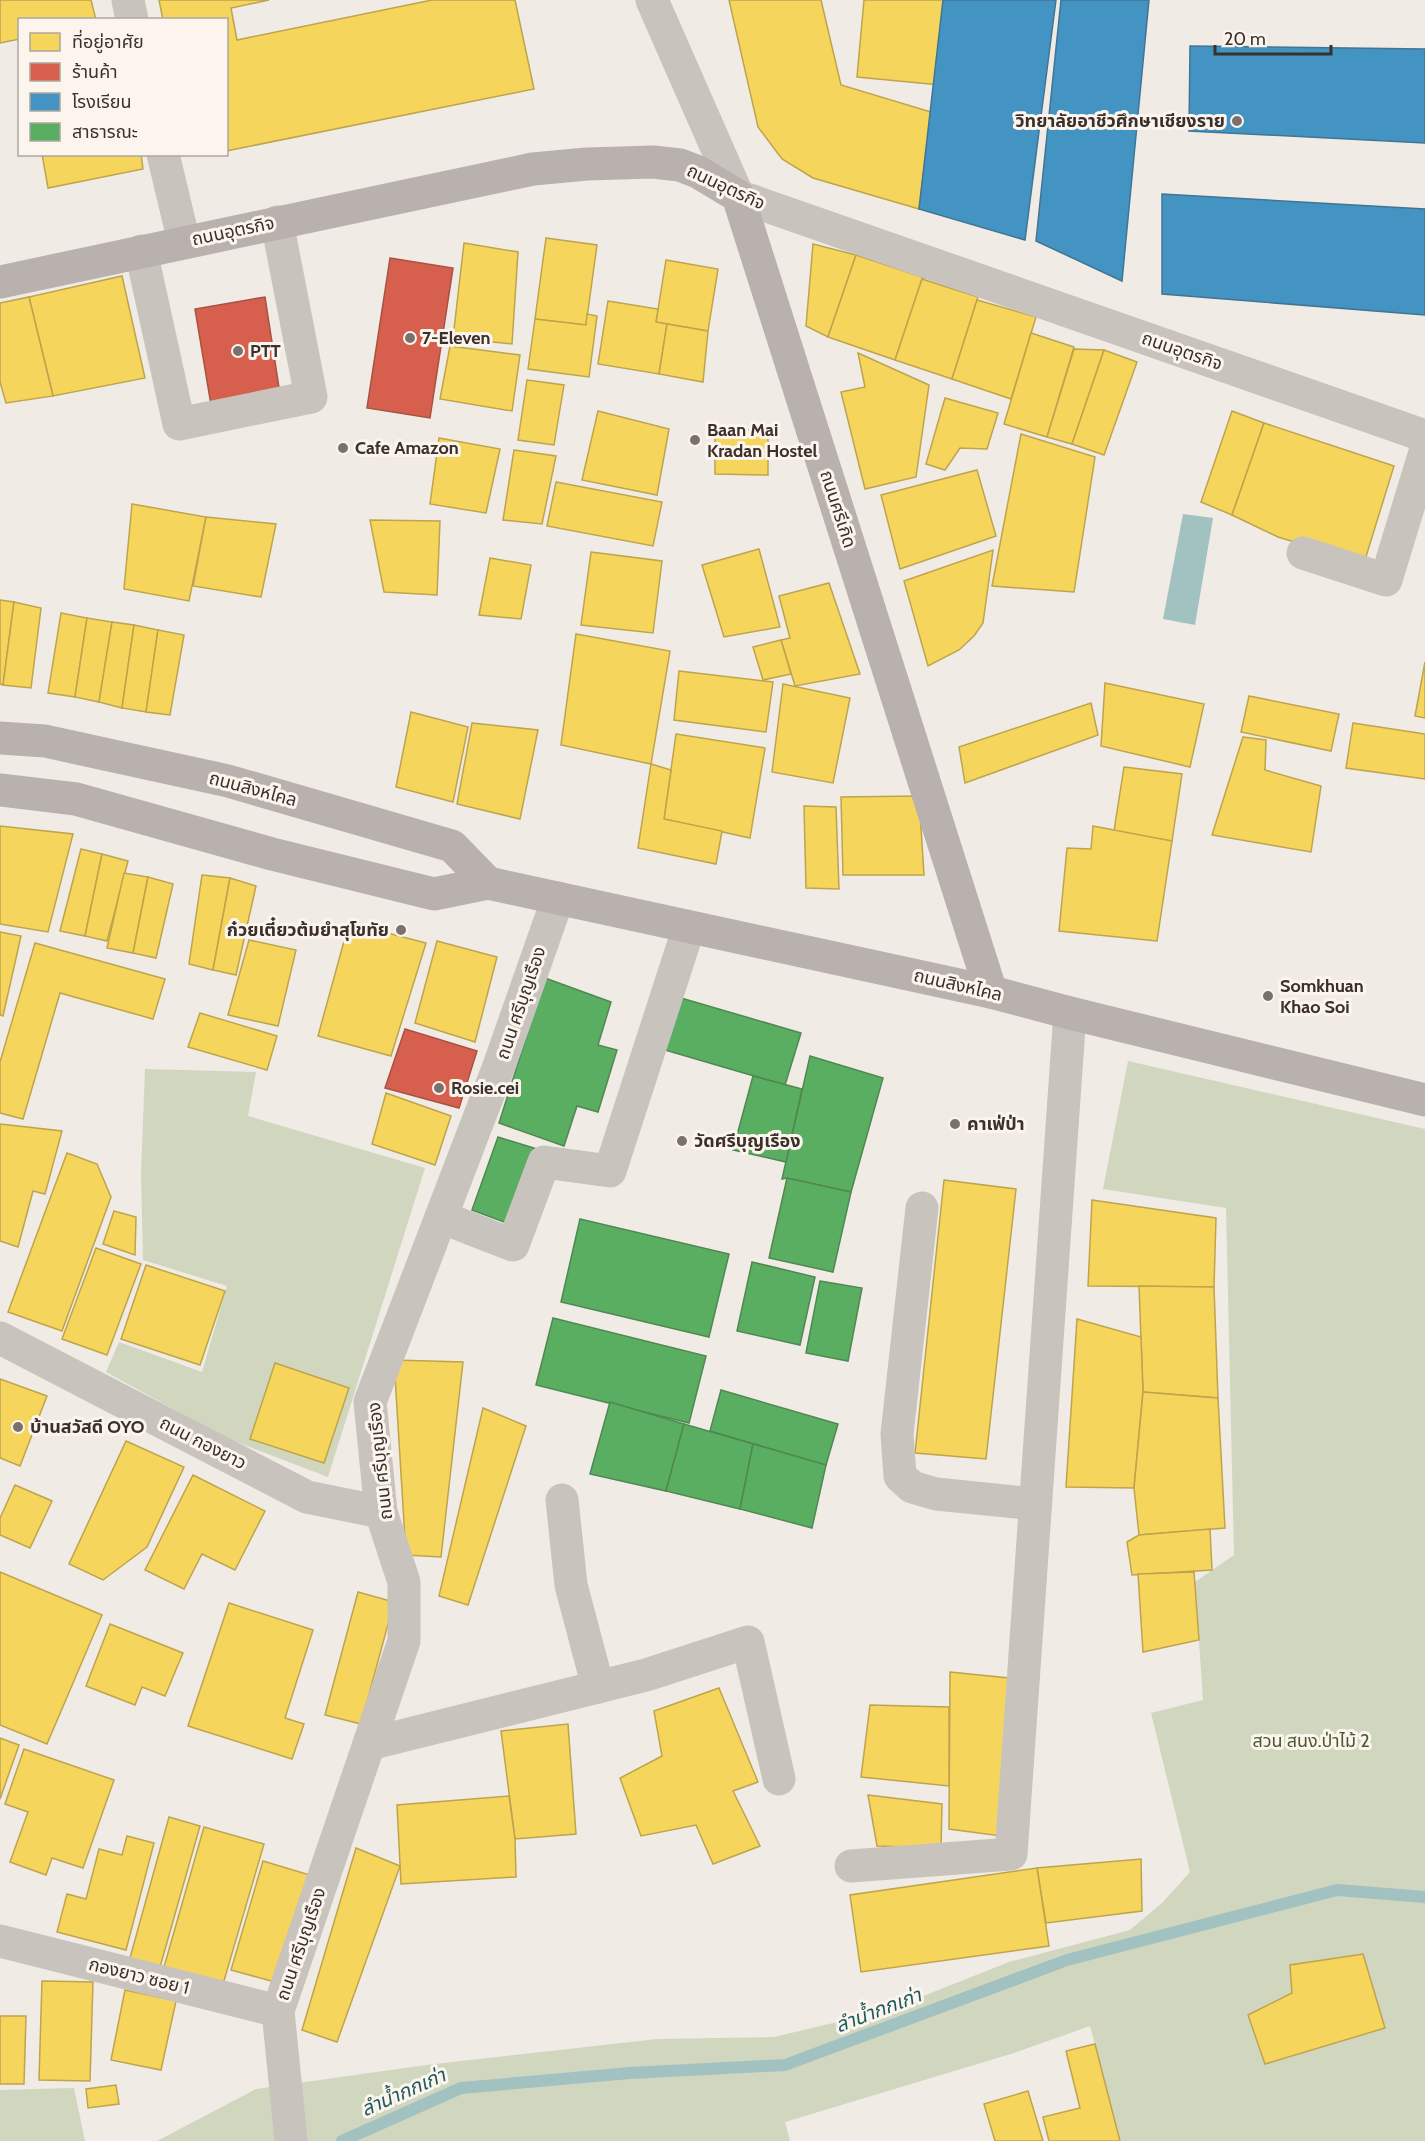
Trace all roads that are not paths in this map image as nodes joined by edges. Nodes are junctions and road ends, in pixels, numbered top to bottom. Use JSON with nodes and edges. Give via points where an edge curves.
{"nodes":[{"id":1,"x":128,"y":0,"type":"edge"},
{"id":2,"x":652,"y":0,"type":"edge"},
{"id":3,"x":132,"y":18,"type":"edge"},
{"id":4,"x":163,"y":156,"type":"edge"},
{"id":5,"x":738,"y":196,"type":"junction"},
{"id":6,"x":278,"y":222,"type":"junction"},
{"id":7,"x":183,"y":242,"type":"junction"},
{"id":8,"x":141,"y":251,"type":"junction"},
{"id":9,"x":0,"y":282,"type":"edge"},
{"id":10,"x":1425,"y":436,"type":"edge"},
{"id":11,"x":1425,"y":452,"type":"edge"},
{"id":12,"x":1302,"y":553,"type":"dead end"},
{"id":13,"x":0,"y":738,"type":"edge"},
{"id":14,"x":0,"y":790,"type":"edge"},
{"id":15,"x":489,"y":883,"type":"junction"},
{"id":16,"x":558,"y":898,"type":"junction"},
{"id":17,"x":690,"y":927,"type":"junction"},
{"id":18,"x":991,"y":992,"type":"junction"},
{"id":19,"x":1070,"y":1013,"type":"junction"},
{"id":20,"x":1425,"y":1100,"type":"edge"},
{"id":21,"x":922,"y":1208,"type":"dead end"},
{"id":22,"x":441,"y":1216,"type":"junction"},
{"id":23,"x":0,"y":1338,"type":"edge"},
{"id":24,"x":562,"y":1500,"type":"dead end"},
{"id":25,"x":1035,"y":1504,"type":"junction"},
{"id":26,"x":381,"y":1512,"type":"junction"},
{"id":27,"x":598,"y":1687,"type":"junction"},
{"id":28,"x":369,"y":1744,"type":"junction"},
{"id":29,"x":779,"y":1779,"type":"dead end"},
{"id":30,"x":851,"y":1866,"type":"dead end"},
{"id":31,"x":0,"y":1941,"type":"edge"},
{"id":32,"x":278,"y":2011,"type":"junction"},
{"id":33,"x":291,"y":2141,"type":"edge"}],
"edges":[{"from":1,"to":3,"type":"street"},
{"from":2,"to":5,"type":"street","name":"ถนนศรีเกิด"},
{"from":4,"to":7,"type":"street"},
{"from":5,"to":6,"type":"main road","name":"ถนนอุตรกิจ","via":[[680,165],[587,164],[533,169]]},
{"from":5,"to":10,"type":"street","name":"ถนนอุตรกิจ"},
{"from":5,"to":18,"type":"main road","name":"ถนนศรีเกิด"},
{"from":6,"to":7,"type":"main road","name":"ถนนอุตรกิจ"},
{"from":6,"to":8,"type":"street","via":[[312,397],[179,424]]},
{"from":7,"to":8,"type":"main road","name":"ถนนอุตรกิจ"},
{"from":8,"to":9,"type":"main road","name":"ถนนอุตรกิจ"},
{"from":11,"to":12,"type":"street","via":[[1386,580]]},
{"from":13,"to":15,"type":"main road","name":"ถนนสิงหไคล","via":[[45,741],[228,781],[452,846]]},
{"from":14,"to":15,"type":"main road","name":"ถนนสิงหไคล","via":[[76,799],[434,894]]},
{"from":15,"to":16,"type":"main road","name":"ถนนสิงหไคล"},
{"from":16,"to":17,"type":"main road","name":"ถนนสิงหไคล"},
{"from":16,"to":22,"type":"street","name":"ถนน ศรีบุญเรือง","via":[[500,1066]]},
{"from":17,"to":18,"type":"main road","name":"ถนนสิงหไคล"},
{"from":17,"to":22,"type":"street","via":[[610,1171],[544,1161],[513,1245]]},
{"from":18,"to":19,"type":"main road","name":"ถนนสิงหไคล"},
{"from":19,"to":20,"type":"main road","name":"ถนนสิงหไคล"},
{"from":19,"to":25,"type":"street"},
{"from":21,"to":25,"type":"street","via":[[897,1434],[900,1476],[912,1487],[936,1494]]},
{"from":22,"to":26,"type":"street","name":"ถนน ศรีบุญเรือง","via":[[370,1402]]},
{"from":23,"to":26,"type":"street","name":"ถนน กองยาว","via":[[307,1497]]},
{"from":24,"to":27,"type":"street","via":[[571,1585]]},
{"from":25,"to":30,"type":"street","via":[[1011,1854]]},
{"from":26,"to":28,"type":"street","name":"ถนน ศรีบุญเรือง","via":[[404,1582],[404,1641]]},
{"from":27,"to":28,"type":"street"},
{"from":27,"to":29,"type":"street","via":[[748,1642]]},
{"from":28,"to":32,"type":"street","name":"ถนน ศรีบุญเรือง"},
{"from":31,"to":32,"type":"street","name":"กองยาว ซอย 1"},
{"from":32,"to":33,"type":"street","name":"ถนน ศรีบุญเรือง"}]}
